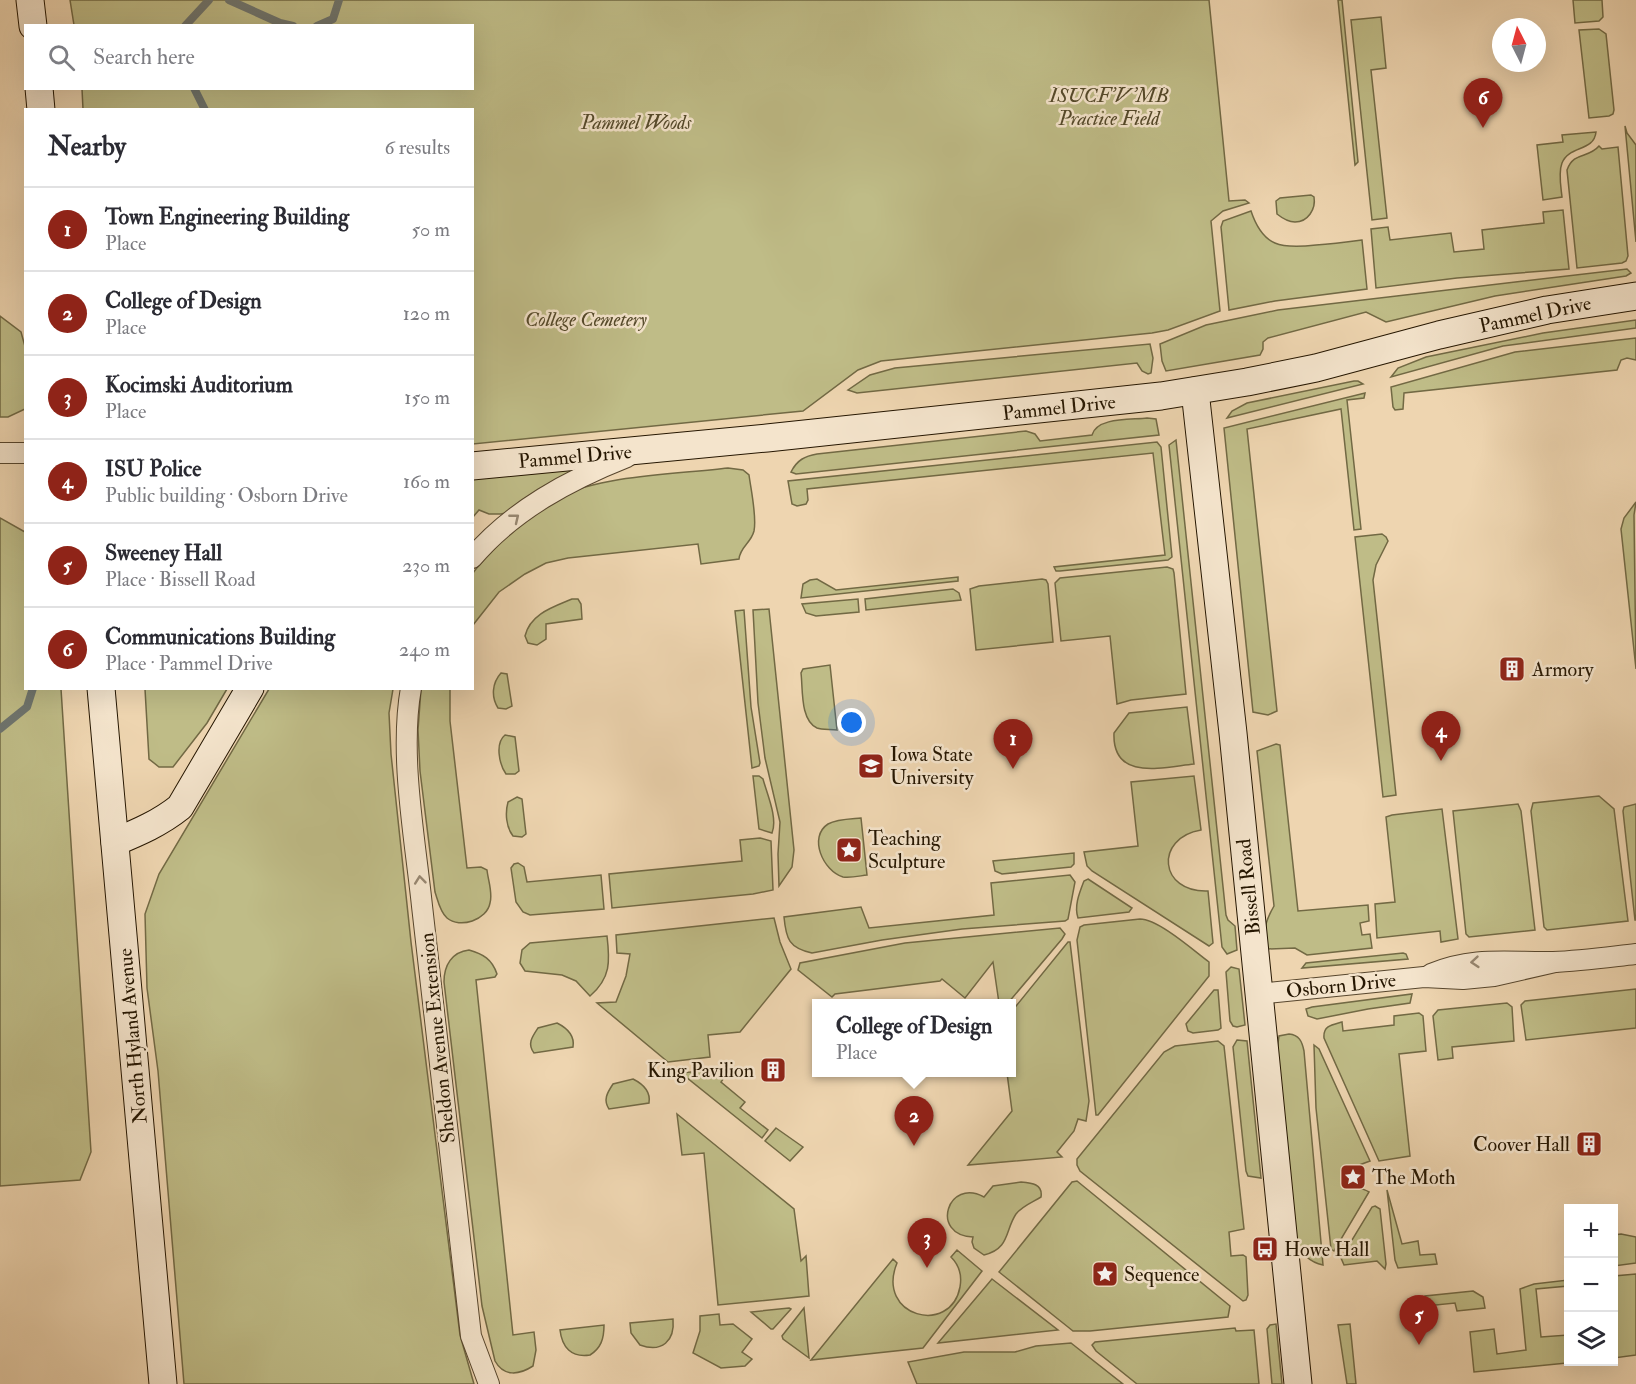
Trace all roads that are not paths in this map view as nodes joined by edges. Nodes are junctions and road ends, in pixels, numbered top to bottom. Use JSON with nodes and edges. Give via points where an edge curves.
{"nodes":[{"id":1,"x":30,"y":0,"type":"edge"},
{"id":2,"x":33,"y":24,"type":"edge"},
{"id":3,"x":39,"y":90,"type":"edge"},
{"id":4,"x":41,"y":108,"type":"edge"},
{"id":5,"x":1636,"y":296,"type":"edge"},
{"id":6,"x":1196,"y":391,"type":"junction"},
{"id":7,"x":646,"y":449,"type":"junction"},
{"id":8,"x":0,"y":453,"type":"edge"},
{"id":9,"x":24,"y":453,"type":"edge"},
{"id":10,"x":474,"y":466,"type":"edge"},
{"id":11,"x":474,"y":556,"type":"edge"},
{"id":12,"x":101,"y":690,"type":"edge"},
{"id":13,"x":249,"y":690,"type":"edge"},
{"id":14,"x":411,"y":690,"type":"edge"},
{"id":15,"x":115,"y":842,"type":"junction"},
{"id":16,"x":1636,"y":954,"type":"edge"},
{"id":17,"x":1258,"y":994,"type":"junction"},
{"id":18,"x":163,"y":1384,"type":"edge"},
{"id":19,"x":489,"y":1384,"type":"edge"},
{"id":20,"x":1298,"y":1384,"type":"edge"}],
"edges":[{"from":1,"to":2,"type":"street"},
{"from":3,"to":4,"type":"street"},
{"from":5,"to":6,"type":"street","name":"Pammel Drive","via":[[1547,310],[1316,368]]},
{"from":6,"to":7,"type":"street","name":"Pammel Drive"},
{"from":6,"to":17,"type":"street","name":"Bissell Road"},
{"from":7,"to":10,"type":"street","name":"Pammel Drive"},
{"from":11,"to":7,"type":"street","one_way":true,"via":[[498,531],[550,494]]},
{"from":8,"to":9,"type":"street"},
{"from":12,"to":15,"type":"street","name":"North Hyland Avenue"},
{"from":13,"to":15,"type":"street","via":[[180,807],[166,819]]},
{"from":19,"to":14,"type":"street","name":"Sheldon Avenue Extension","one_way":true,"via":[[471,1336],[426,938],[410,785]]},
{"from":15,"to":18,"type":"street","name":"North Hyland Avenue"},
{"from":16,"to":17,"type":"street","name":"Osborn Drive","via":[[1555,962],[1486,976],[1424,977]]},
{"from":17,"to":20,"type":"street","name":"Bissell Road"}]}
